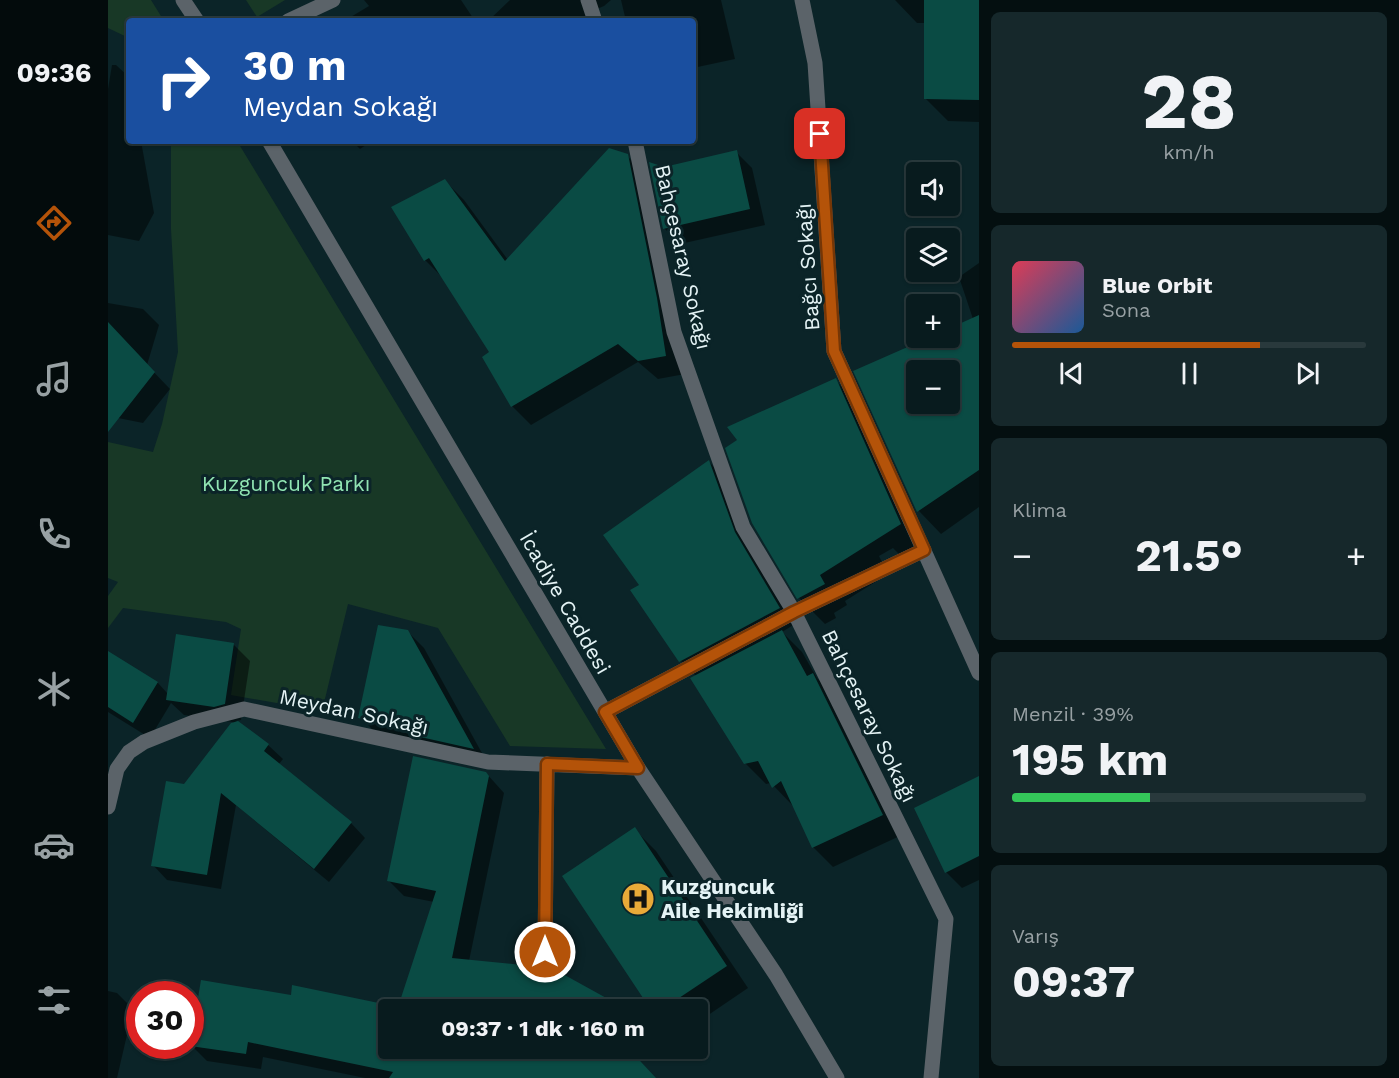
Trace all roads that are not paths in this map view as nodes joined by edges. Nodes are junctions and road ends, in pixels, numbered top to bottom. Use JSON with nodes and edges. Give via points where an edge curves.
{"nodes":[{"id":1,"x":183,"y":0,"type":"edge"},
{"id":2,"x":333,"y":0,"type":"edge"},
{"id":3,"x":588,"y":0,"type":"edge"},
{"id":4,"x":802,"y":0,"type":"edge"},
{"id":5,"x":195,"y":18,"type":"edge"},
{"id":6,"x":294,"y":18,"type":"edge"},
{"id":7,"x":594,"y":18,"type":"edge"},
{"id":8,"x":272,"y":144,"type":"edge"},
{"id":9,"x":636,"y":144,"type":"edge"},
{"id":10,"x":924,"y":550,"type":"junction"},
{"id":11,"x":794,"y":612,"type":"junction"},
{"id":12,"x":979,"y":674,"type":"edge"},
{"id":13,"x":605,"y":712,"type":"junction"},
{"id":14,"x":547,"y":764,"type":"junction"},
{"id":15,"x":638,"y":768,"type":"junction"},
{"id":16,"x":108,"y":807,"type":"edge"},
{"id":17,"x":545,"y":952,"type":"dead end"},
{"id":18,"x":837,"y":1078,"type":"edge"},
{"id":19,"x":931,"y":1078,"type":"edge"}],
"edges":[{"from":1,"to":5,"type":"street"},
{"from":2,"to":6,"type":"street"},
{"from":3,"to":7,"type":"street"},
{"from":4,"to":10,"type":"street","name":"Bağcı Sokağı","via":[[815,63],[834,351]]},
{"from":8,"to":13,"type":"street","name":"İcadiye Caddesi"},
{"from":9,"to":11,"type":"street","name":"Bahçesaray Sokağı","via":[[674,332],[743,527]]},
{"from":10,"to":11,"type":"street"},
{"from":10,"to":12,"type":"street","name":"Bağcı Sokağı"},
{"from":11,"to":13,"type":"street"},
{"from":11,"to":19,"type":"street","name":"Bahçesaray Sokağı","via":[[946,919]]},
{"from":13,"to":15,"type":"street","name":"İcadiye Caddesi"},
{"from":14,"to":15,"type":"street","name":"Meydan Sokağı"},
{"from":14,"to":16,"type":"street","name":"Meydan Sokağı","via":[[488,762],[244,710],[194,722],[129,752],[117,769]]},
{"from":14,"to":17,"type":"street"},
{"from":15,"to":18,"type":"street","name":"İcadiye Caddesi","via":[[776,975]]}]}
